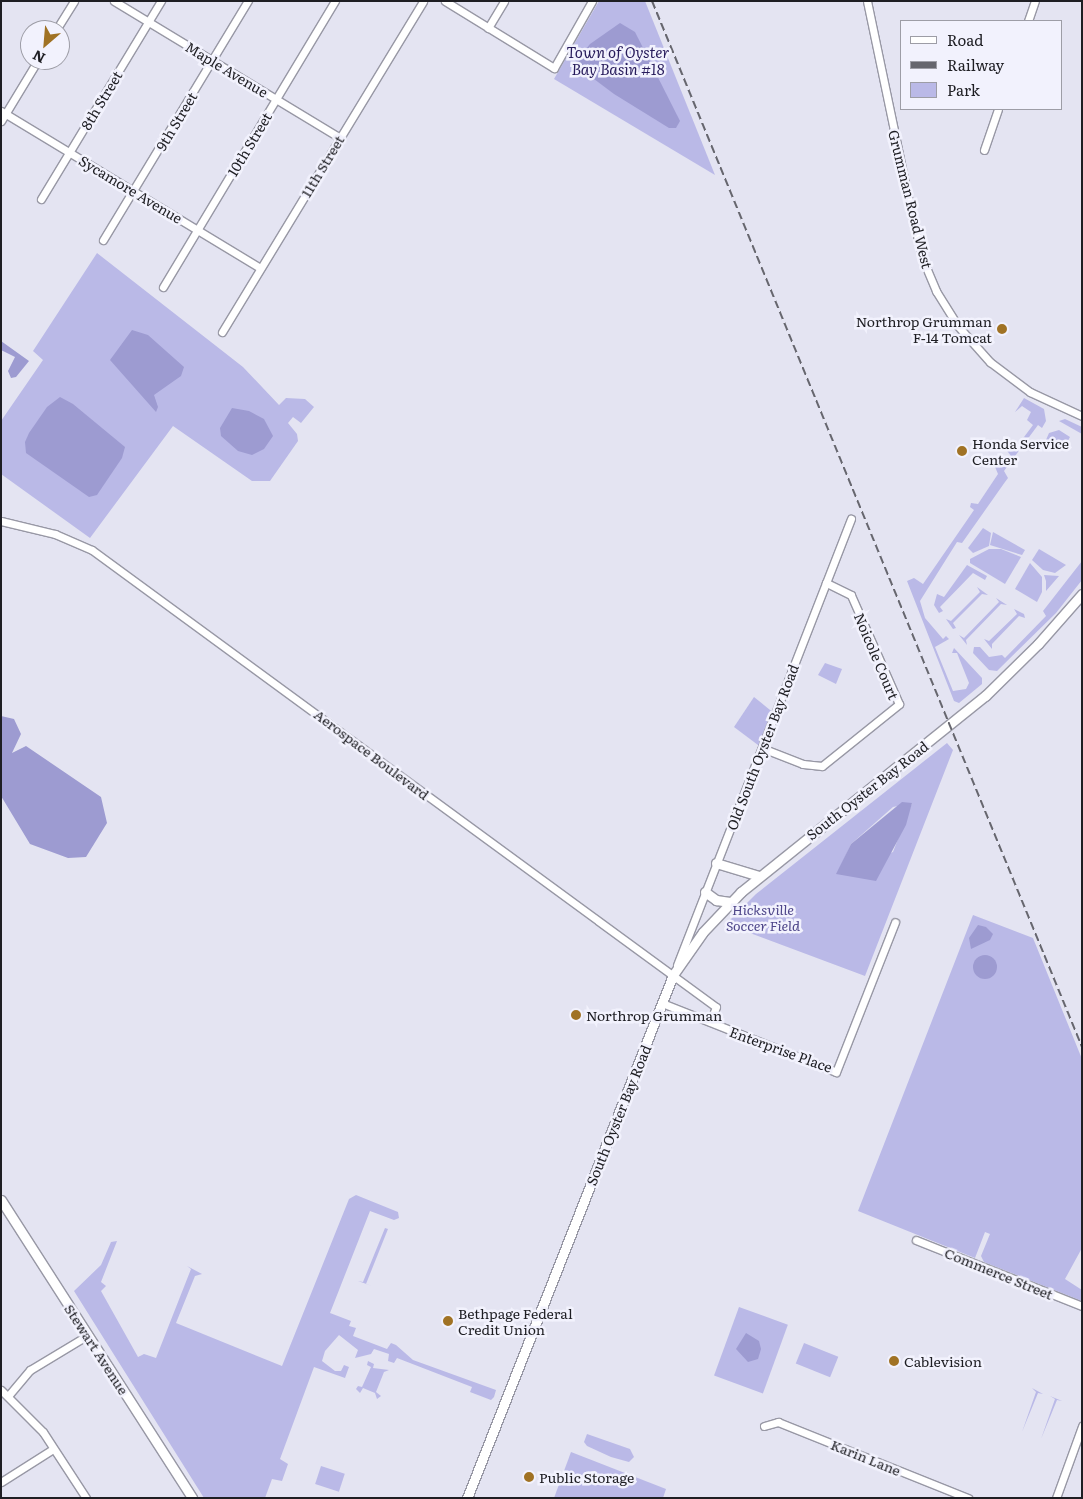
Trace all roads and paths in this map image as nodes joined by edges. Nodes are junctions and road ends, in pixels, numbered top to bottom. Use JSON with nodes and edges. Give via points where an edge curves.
{"nodes":[{"id":1,"x":74,"y":1,"type":"edge"},
{"id":2,"x":114,"y":1,"type":"edge"},
{"id":3,"x":161,"y":1,"type":"edge"},
{"id":4,"x":248,"y":1,"type":"edge"},
{"id":5,"x":336,"y":1,"type":"edge"},
{"id":6,"x":423,"y":1,"type":"edge"},
{"id":7,"x":445,"y":1,"type":"edge"},
{"id":8,"x":504,"y":1,"type":"edge"},
{"id":9,"x":592,"y":1,"type":"edge"},
{"id":10,"x":868,"y":1,"type":"edge"},
{"id":11,"x":1035,"y":1,"type":"edge"},
{"id":12,"x":62,"y":20,"type":"edge"},
{"id":13,"x":1028,"y":20,"type":"edge"},
{"id":14,"x":148,"y":22,"type":"junction"},
{"id":15,"x":488,"y":28,"type":"junction"},
{"id":16,"x":212,"y":60,"type":"junction"},
{"id":17,"x":31,"y":70,"type":"edge"},
{"id":18,"x":276,"y":99,"type":"junction"},
{"id":19,"x":998,"y":110,"type":"edge"},
{"id":20,"x":4,"y":112,"type":"edge"},
{"id":21,"x":1,"y":121,"type":"edge"},
{"id":22,"x":340,"y":138,"type":"junction"},
{"id":23,"x":984,"y":150,"type":"dead end"},
{"id":24,"x":70,"y":152,"type":"junction"},
{"id":25,"x":133,"y":191,"type":"junction"},
{"id":26,"x":42,"y":198,"type":"dead end"},
{"id":27,"x":198,"y":230,"type":"junction"},
{"id":28,"x":103,"y":240,"type":"dead end"},
{"id":29,"x":260,"y":268,"type":"junction"},
{"id":30,"x":163,"y":287,"type":"dead end"},
{"id":31,"x":222,"y":332,"type":"dead end"},
{"id":32,"x":1082,"y":416,"type":"edge"},
{"id":33,"x":851,"y":519,"type":"dead end"},
{"id":34,"x":1,"y":521,"type":"edge"},
{"id":35,"x":826,"y":583,"type":"junction"},
{"id":36,"x":1082,"y":594,"type":"edge"},
{"id":37,"x":762,"y":748,"type":"junction"},
{"id":38,"x":716,"y":862,"type":"junction"},
{"id":39,"x":759,"y":876,"type":"junction"},
{"id":40,"x":705,"y":892,"type":"junction"},
{"id":41,"x":730,"y":902,"type":"junction"},
{"id":42,"x":895,"y":922,"type":"dead end"},
{"id":43,"x":673,"y":975,"type":"junction"},
{"id":44,"x":662,"y":1003,"type":"junction"},
{"id":45,"x":710,"y":1022,"type":"junction"},
{"id":46,"x":1,"y":1200,"type":"edge"},
{"id":47,"x":916,"y":1240,"type":"dead end"},
{"id":48,"x":1082,"y":1306,"type":"edge"},
{"id":49,"x":88,"y":1335,"type":"junction"},
{"id":50,"x":1,"y":1390,"type":"edge"},
{"id":51,"x":8,"y":1396,"type":"junction"},
{"id":52,"x":764,"y":1426,"type":"dead end"},
{"id":53,"x":1082,"y":1426,"type":"edge"},
{"id":54,"x":53,"y":1449,"type":"junction"},
{"id":55,"x":1,"y":1482,"type":"edge"},
{"id":56,"x":86,"y":1498,"type":"edge"},
{"id":57,"x":192,"y":1498,"type":"edge"},
{"id":58,"x":466,"y":1498,"type":"edge"},
{"id":59,"x":968,"y":1498,"type":"edge"},
{"id":60,"x":1056,"y":1498,"type":"edge"}],
"edges":[{"from":1,"to":12,"type":"street"},
{"from":2,"to":14,"type":"street","name":"Maple Avenue"},
{"from":3,"to":14,"type":"street","name":"8th Street"},
{"from":4,"to":16,"type":"street","name":"9th Street"},
{"from":5,"to":18,"type":"street","name":"10th Street"},
{"from":6,"to":22,"type":"street","name":"11th Street"},
{"from":7,"to":15,"type":"street"},
{"from":8,"to":15,"type":"street"},
{"from":9,"to":15,"type":"street","via":[[554,68]]},
{"from":10,"to":32,"type":"street","name":"Grumman Road West","via":[[910,207],[923,260],[936,291],[957,325],[990,362],[1030,392]]},
{"from":11,"to":13,"type":"street"},
{"from":14,"to":16,"type":"street","name":"Maple Avenue"},
{"from":14,"to":24,"type":"street","name":"8th Street"},
{"from":16,"to":18,"type":"street","name":"Maple Avenue"},
{"from":16,"to":25,"type":"street","name":"9th Street"},
{"from":17,"to":20,"type":"street"},
{"from":18,"to":22,"type":"street","name":"Maple Avenue"},
{"from":18,"to":27,"type":"street","name":"10th Street"},
{"from":19,"to":23,"type":"street"},
{"from":20,"to":21,"type":"street"},
{"from":20,"to":24,"type":"street","name":"Sycamore Avenue"},
{"from":22,"to":29,"type":"street","name":"11th Street"},
{"from":24,"to":25,"type":"street","name":"Sycamore Avenue"},
{"from":24,"to":26,"type":"street","name":"8th Street"},
{"from":25,"to":27,"type":"street","name":"Sycamore Avenue"},
{"from":25,"to":28,"type":"street","name":"9th Street"},
{"from":27,"to":29,"type":"street","name":"Sycamore Avenue"},
{"from":27,"to":30,"type":"street","name":"10th Street"},
{"from":29,"to":31,"type":"street","name":"11th Street"},
{"from":33,"to":35,"type":"street","name":"Old South Oyster Bay Road"},
{"from":34,"to":43,"type":"street","name":"Aerospace Boulevard","via":[[55,534],[92,550]]},
{"from":35,"to":37,"type":"street","name":"Old South Oyster Bay Road"},
{"from":35,"to":37,"type":"street","name":"Noicole Court","via":[[851,595],[899,704],[822,766],[803,764]]},
{"from":36,"to":39,"type":"main road","name":"South Oyster Bay Road","via":[[1038,644],[985,696]]},
{"from":37,"to":38,"type":"street","name":"Old South Oyster Bay Road"},
{"from":38,"to":39,"type":"main road"},
{"from":38,"to":40,"type":"street","name":"Old South Oyster Bay Road"},
{"from":39,"to":41,"type":"main road","name":"South Oyster Bay Road"},
{"from":40,"to":41,"type":"main road","via":[[716,900]]},
{"from":40,"to":43,"type":"street","name":"Old South Oyster Bay Road"},
{"from":41,"to":43,"type":"main road","name":"South Oyster Bay Road"},
{"from":42,"to":45,"type":"street","name":"Enterprise Place","via":[[836,1072]]},
{"from":43,"to":44,"type":"main road","name":"South Oyster Bay Road"},
{"from":43,"to":45,"type":"street","name":"Aerospace Boulevard","via":[[716,1007]]},
{"from":44,"to":45,"type":"street","name":"Enterprise Place"},
{"from":44,"to":58,"type":"main road","name":"South Oyster Bay Road"},
{"from":46,"to":49,"type":"main road","name":"Stewart Avenue"},
{"from":47,"to":48,"type":"street","name":"Commerce Street"},
{"from":49,"to":51,"type":"street","via":[[30,1370]]},
{"from":49,"to":57,"type":"main road","name":"Stewart Avenue"},
{"from":50,"to":51,"type":"street"},
{"from":51,"to":54,"type":"street","via":[[43,1432]]},
{"from":52,"to":59,"type":"street","name":"Karin Lane","via":[[778,1422]]},
{"from":53,"to":60,"type":"street"},
{"from":54,"to":55,"type":"street"},
{"from":54,"to":56,"type":"street"}]}
